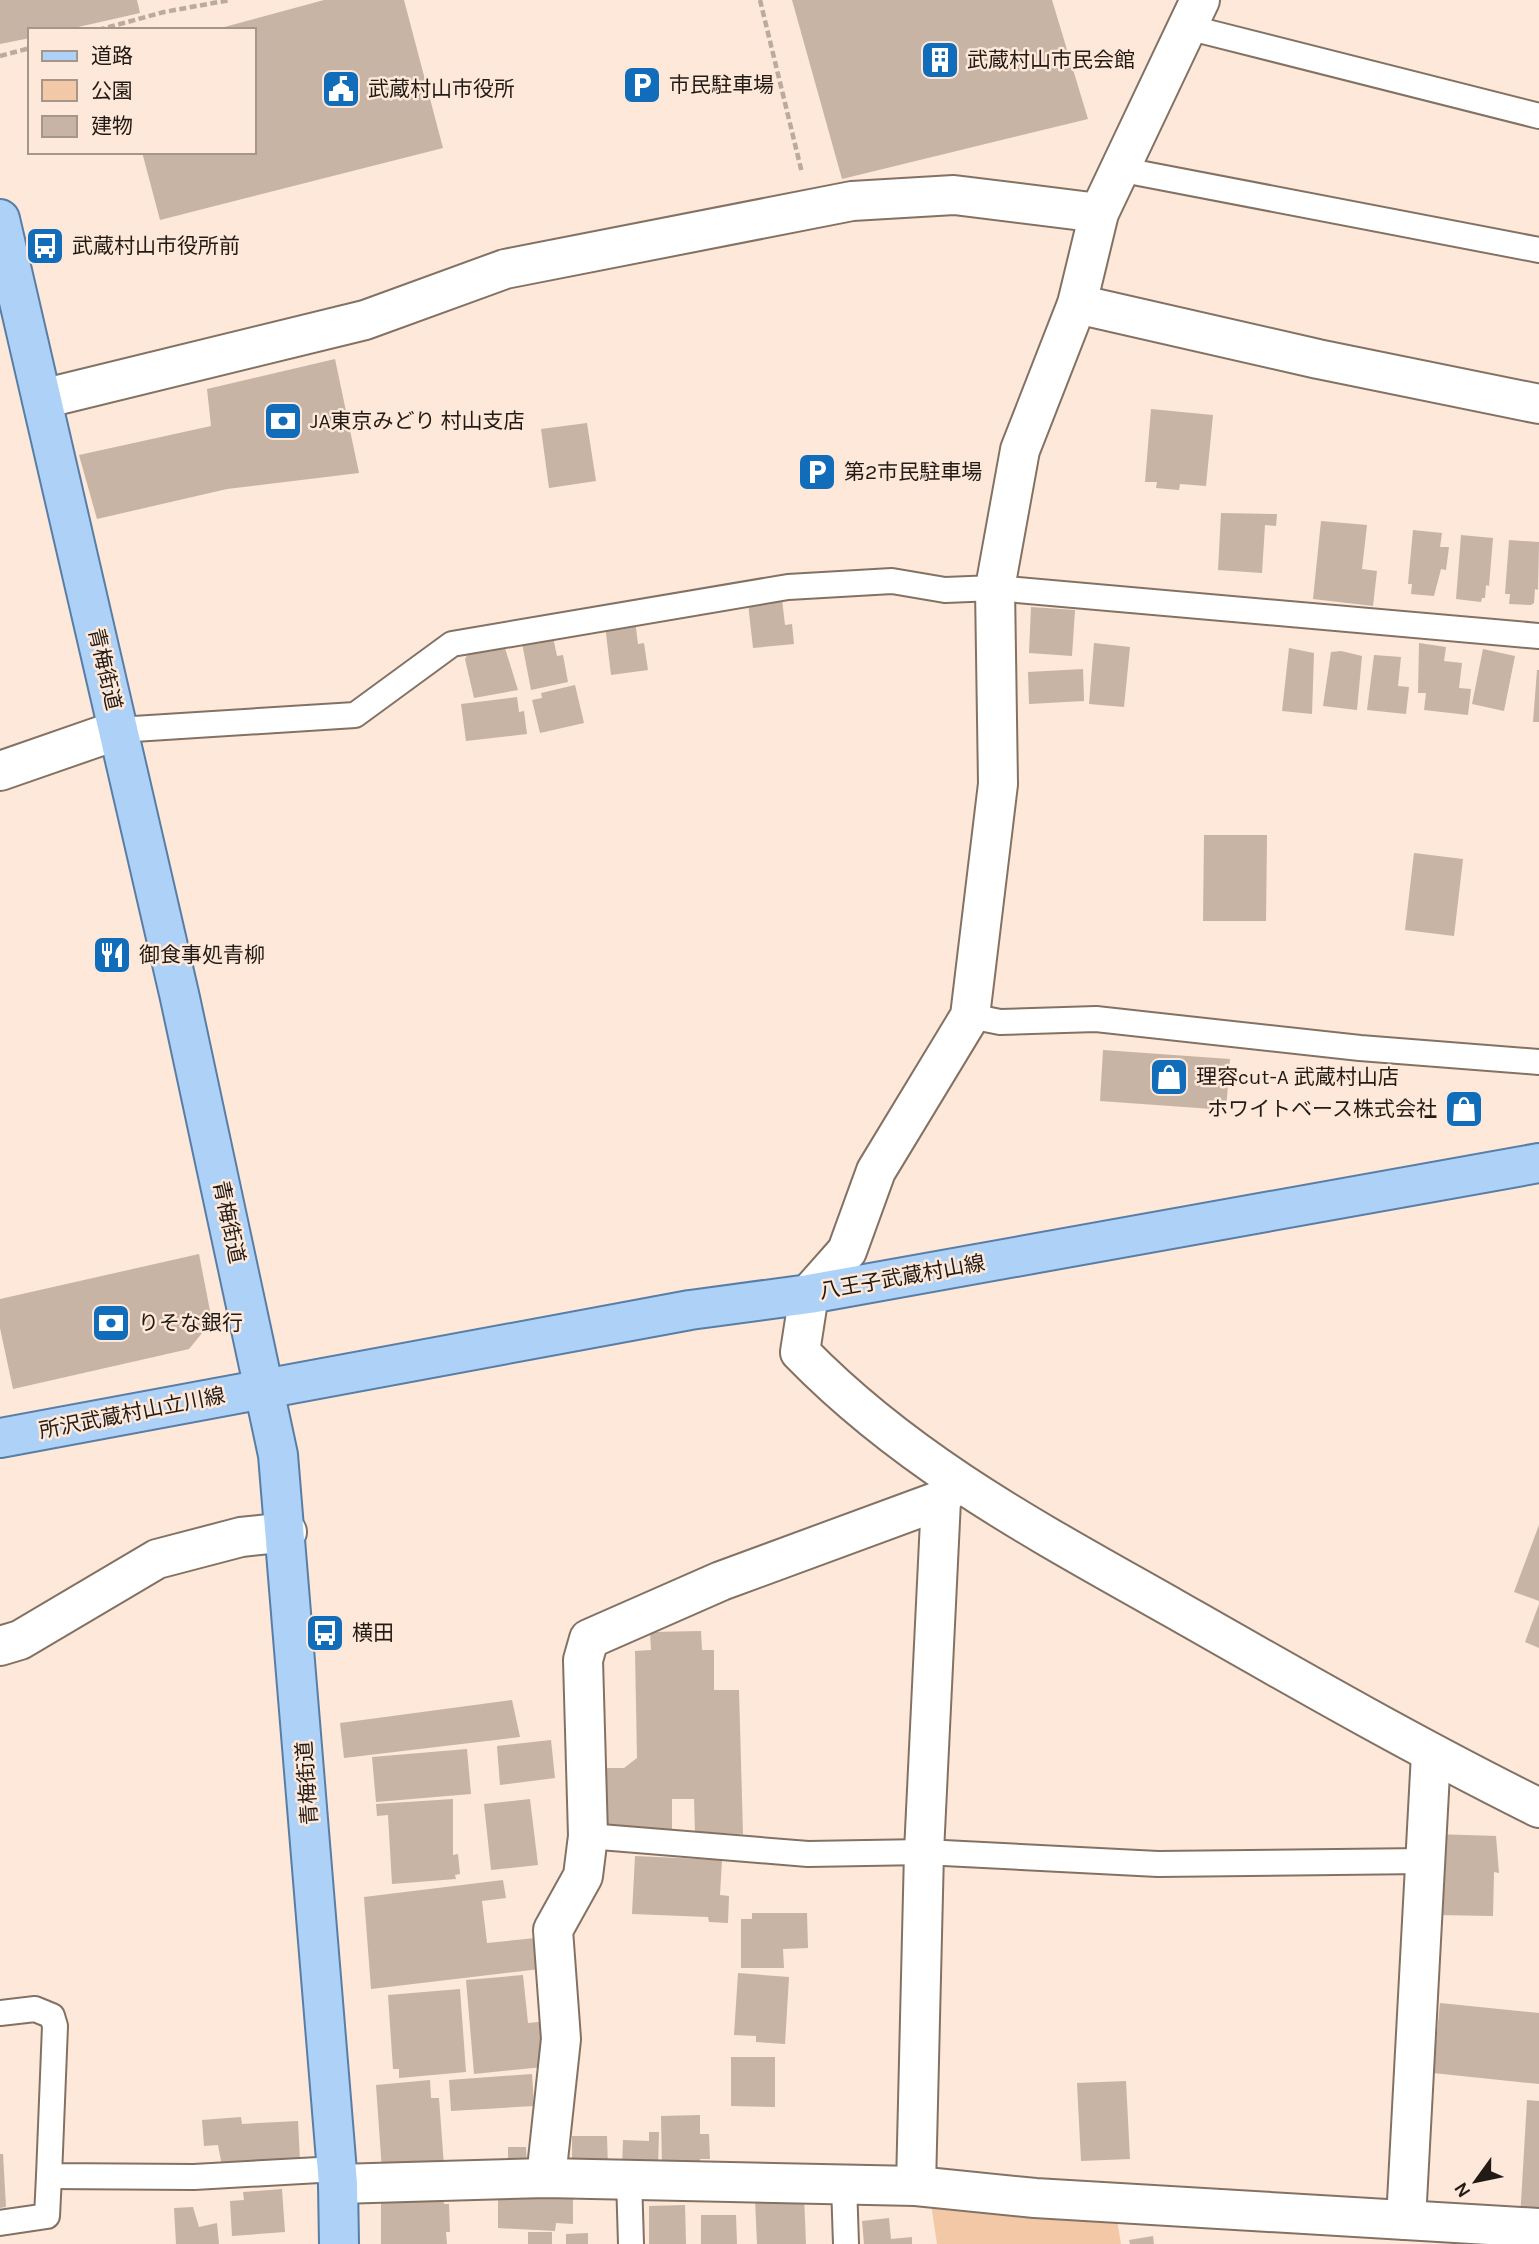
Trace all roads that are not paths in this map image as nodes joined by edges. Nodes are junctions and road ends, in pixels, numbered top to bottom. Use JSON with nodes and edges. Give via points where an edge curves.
{"nodes":[{"id":1,"x":1194,"y":13,"type":"edge"},
{"id":2,"x":1539,"y":116,"type":"edge"},
{"id":3,"x":1118,"y":169,"type":"junction"},
{"id":4,"x":1099,"y":213,"type":"junction"},
{"id":5,"x":0,"y":219,"type":"edge"},
{"id":6,"x":1539,"y":250,"type":"edge"},
{"id":7,"x":1077,"y":304,"type":"junction"},
{"id":8,"x":42,"y":399,"type":"junction"},
{"id":9,"x":1539,"y":404,"type":"edge"},
{"id":10,"x":995,"y":588,"type":"junction"},
{"id":11,"x":1539,"y":636,"type":"edge"},
{"id":12,"x":118,"y":730,"type":"junction"},
{"id":13,"x":0,"y":771,"type":"edge"},
{"id":14,"x":971,"y":1016,"type":"junction"},
{"id":15,"x":1539,"y":1062,"type":"edge"},
{"id":16,"x":1539,"y":1163,"type":"edge"},
{"id":17,"x":809,"y":1294,"type":"junction"},
{"id":18,"x":264,"y":1388,"type":"junction"},
{"id":19,"x":0,"y":1438,"type":"edge"},
{"id":20,"x":948,"y":1491,"type":"junction"},
{"id":21,"x":287,"y":1532,"type":"junction"},
{"id":22,"x":0,"y":1646,"type":"edge"},
{"id":23,"x":1431,"y":1754,"type":"junction"},
{"id":24,"x":1539,"y":1808,"type":"edge"},
{"id":25,"x":588,"y":1836,"type":"junction"},
{"id":26,"x":923,"y":1852,"type":"junction"},
{"id":27,"x":1425,"y":1861,"type":"junction"},
{"id":28,"x":0,"y":2013,"type":"edge"},
{"id":29,"x":49,"y":2176,"type":"junction"},
{"id":30,"x":338,"y":2176,"type":"junction"},
{"id":31,"x":546,"y":2178,"type":"junction"},
{"id":32,"x":629,"y":2178,"type":"junction"},
{"id":33,"x":844,"y":2184,"type":"junction"},
{"id":34,"x":916,"y":2186,"type":"junction"},
{"id":35,"x":1406,"y":2220,"type":"junction"},
{"id":36,"x":0,"y":2223,"type":"edge"},
{"id":37,"x":1539,"y":2228,"type":"edge"},
{"id":38,"x":340,"y":2244,"type":"edge"},
{"id":39,"x":631,"y":2244,"type":"edge"},
{"id":40,"x":846,"y":2244,"type":"edge"}],
"edges":[{"from":1,"to":2,"type":"lane"},
{"from":1,"to":3,"type":"street"},
{"from":3,"to":4,"type":"street"},
{"from":3,"to":6,"type":"lane"},
{"from":4,"to":7,"type":"street"},
{"from":4,"to":8,"type":"street","via":[[954,195],[874,198],[811,209],[505,269],[365,320]]},
{"from":5,"to":8,"type":"main road","name":"青梅街道"},
{"from":7,"to":9,"type":"street"},
{"from":7,"to":10,"type":"street","via":[[1020,450]]},
{"from":8,"to":12,"type":"main road","name":"青梅街道"},
{"from":10,"to":11,"type":"lane"},
{"from":10,"to":12,"type":"lane","via":[[945,590],[892,582],[788,587],[452,644],[355,715]]},
{"from":10,"to":14,"type":"street","via":[[998,785]]},
{"from":12,"to":13,"type":"street"},
{"from":12,"to":18,"type":"main road","name":"青梅街道"},
{"from":14,"to":15,"type":"lane","via":[[1000,1022],[1097,1019]]},
{"from":14,"to":17,"type":"street","via":[[876,1171],[847,1251]]},
{"from":16,"to":17,"type":"main road","name":"八王子武蔵村山線"},
{"from":17,"to":18,"type":"main road","name":"八王子武蔵村山線","via":[[690,1310]]},
{"from":17,"to":20,"type":"street","via":[[800,1352]]},
{"from":18,"to":19,"type":"main road","name":"所沢武蔵村山立川線"},
{"from":18,"to":21,"type":"main road","name":"青梅街道"},
{"from":20,"to":23,"type":"street"},
{"from":20,"to":25,"type":"street","via":[[589,1639],[583,1660]]},
{"from":20,"to":26,"type":"street"},
{"from":21,"to":22,"type":"street","via":[[241,1537],[156,1559],[20,1640]]},
{"from":21,"to":30,"type":"main road","name":"青梅街道"},
{"from":23,"to":24,"type":"street"},
{"from":23,"to":27,"type":"street"},
{"from":25,"to":26,"type":"lane","via":[[808,1854]]},
{"from":25,"to":31,"type":"street","via":[[583,1876],[553,1930],[561,2039]]},
{"from":26,"to":27,"type":"lane","via":[[1158,1864]]},
{"from":26,"to":34,"type":"street"},
{"from":27,"to":35,"type":"street"},
{"from":28,"to":29,"type":"lane","via":[[43,2010],[55,2026]]},
{"from":29,"to":30,"type":"lane"},
{"from":29,"to":36,"type":"lane","via":[[47,2216]]},
{"from":30,"to":31,"type":"street"},
{"from":30,"to":38,"type":"main road","name":"青梅街道"},
{"from":31,"to":32,"type":"street"},
{"from":32,"to":33,"type":"street"},
{"from":32,"to":39,"type":"lane"},
{"from":33,"to":34,"type":"street"},
{"from":33,"to":40,"type":"lane"},
{"from":34,"to":35,"type":"street","via":[[1049,2199]]},
{"from":35,"to":37,"type":"street"}]}
